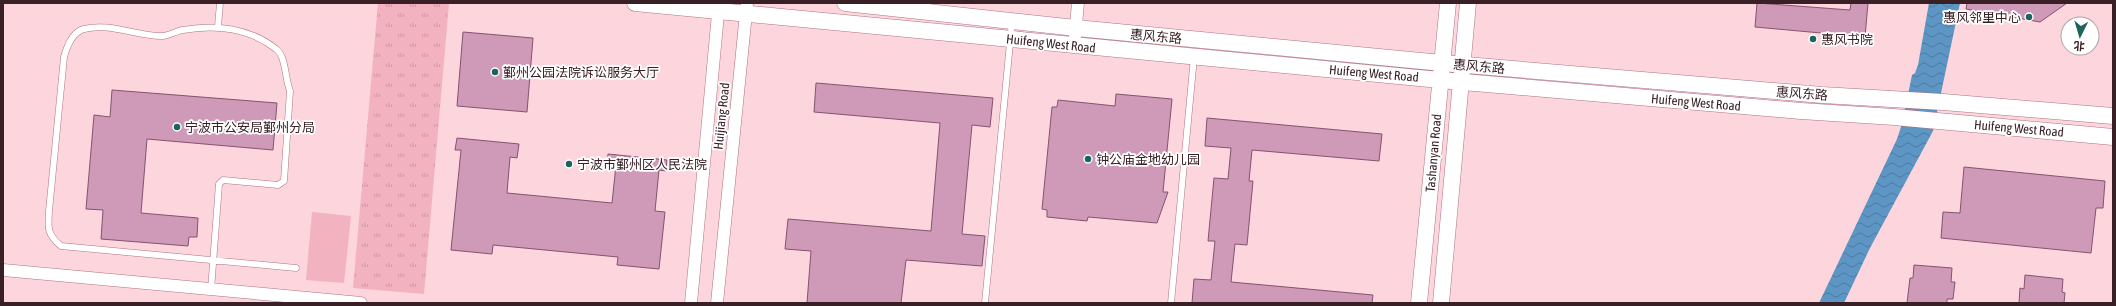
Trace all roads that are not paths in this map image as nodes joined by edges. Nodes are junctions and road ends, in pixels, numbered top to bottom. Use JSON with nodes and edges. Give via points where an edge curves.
{"nodes":[{"id":1,"x":220,"y":3,"type":"edge"},
{"id":2,"x":635,"y":3,"type":"edge"},
{"id":3,"x":846,"y":3,"type":"edge"},
{"id":4,"x":1078,"y":3,"type":"edge"},
{"id":5,"x":1448,"y":3,"type":"edge"},
{"id":6,"x":1468,"y":3,"type":"edge"},
{"id":7,"x":718,"y":7,"type":"edge"},
{"id":8,"x":746,"y":8,"type":"edge"},
{"id":9,"x":1012,"y":21,"type":"junction"},
{"id":10,"x":218,"y":26,"type":"junction"},
{"id":11,"x":1076,"y":28,"type":"junction"},
{"id":12,"x":1010,"y":39,"type":"junction"},
{"id":13,"x":1075,"y":45,"type":"junction"},
{"id":14,"x":1194,"y":48,"type":"junction"},
{"id":15,"x":1442,"y":63,"type":"junction"},
{"id":16,"x":1462,"y":65,"type":"junction"},
{"id":17,"x":1440,"y":80,"type":"junction"},
{"id":18,"x":1462,"y":82,"type":"junction"},
{"id":19,"x":2113,"y":116,"type":"edge"},
{"id":20,"x":2113,"y":137,"type":"edge"},
{"id":21,"x":213,"y":260,"type":"junction"},
{"id":22,"x":296,"y":268,"type":"dead end"},
{"id":23,"x":3,"y":270,"type":"edge"},
{"id":24,"x":211,"y":290,"type":"junction"},
{"id":25,"x":361,"y":303,"type":"edge"},
{"id":26,"x":691,"y":303,"type":"edge"},
{"id":27,"x":717,"y":303,"type":"edge"},
{"id":28,"x":985,"y":303,"type":"edge"},
{"id":29,"x":1171,"y":303,"type":"edge"},
{"id":30,"x":1419,"y":303,"type":"edge"},
{"id":31,"x":1440,"y":303,"type":"edge"}],
"edges":[{"from":1,"to":10,"type":"lane"},
{"from":2,"to":7,"type":"street","name":"Huifeng West Road"},
{"from":3,"to":9,"type":"street","name":"惠风东路"},
{"from":4,"to":11,"type":"street"},
{"from":5,"to":15,"type":"street","name":"Tashanyan Road"},
{"from":6,"to":16,"type":"street","name":"Tashanyan Road"},
{"from":7,"to":8,"type":"street","name":"Huifeng West Road"},
{"from":7,"to":26,"type":"street","name":"Huijiang Road"},
{"from":8,"to":12,"type":"street","name":"Huifeng West Road"},
{"from":8,"to":27,"type":"street","name":"Huijiang Road"},
{"from":9,"to":11,"type":"street","name":"惠风东路"},
{"from":9,"to":12,"type":"lane"},
{"from":10,"to":21,"type":"lane","via":[[261,38],[278,50],[284,61],[285,79],[290,91],[284,180],[278,185],[223,180],[219,184]]},
{"from":10,"to":21,"type":"lane","via":[[182,30],[164,36],[96,27],[83,29],[69,41],[64,57],[48,227],[51,237],[61,246]]},
{"from":11,"to":13,"type":"street"},
{"from":11,"to":14,"type":"street","name":"惠风东路"},
{"from":12,"to":13,"type":"street","name":"Huifeng West Road"},
{"from":12,"to":28,"type":"lane"},
{"from":13,"to":14,"type":"street","name":"Huifeng West Road"},
{"from":14,"to":15,"type":"street","name":"惠风东路"},
{"from":14,"to":17,"type":"street","name":"Huifeng West Road"},
{"from":14,"to":29,"type":"lane"},
{"from":15,"to":16,"type":"street","name":"惠风东路"},
{"from":15,"to":17,"type":"street","name":"Tashanyan Road"},
{"from":16,"to":18,"type":"street","name":"Tashanyan Road"},
{"from":16,"to":19,"type":"street","name":"惠风东路"},
{"from":17,"to":18,"type":"street","name":"Huifeng West Road"},
{"from":17,"to":30,"type":"street","name":"Tashanyan Road"},
{"from":18,"to":20,"type":"street","name":"Huifeng West Road"},
{"from":18,"to":31,"type":"street","name":"Tashanyan Road"},
{"from":21,"to":22,"type":"lane"},
{"from":21,"to":24,"type":"lane"},
{"from":23,"to":24,"type":"street"},
{"from":24,"to":25,"type":"street"}]}
